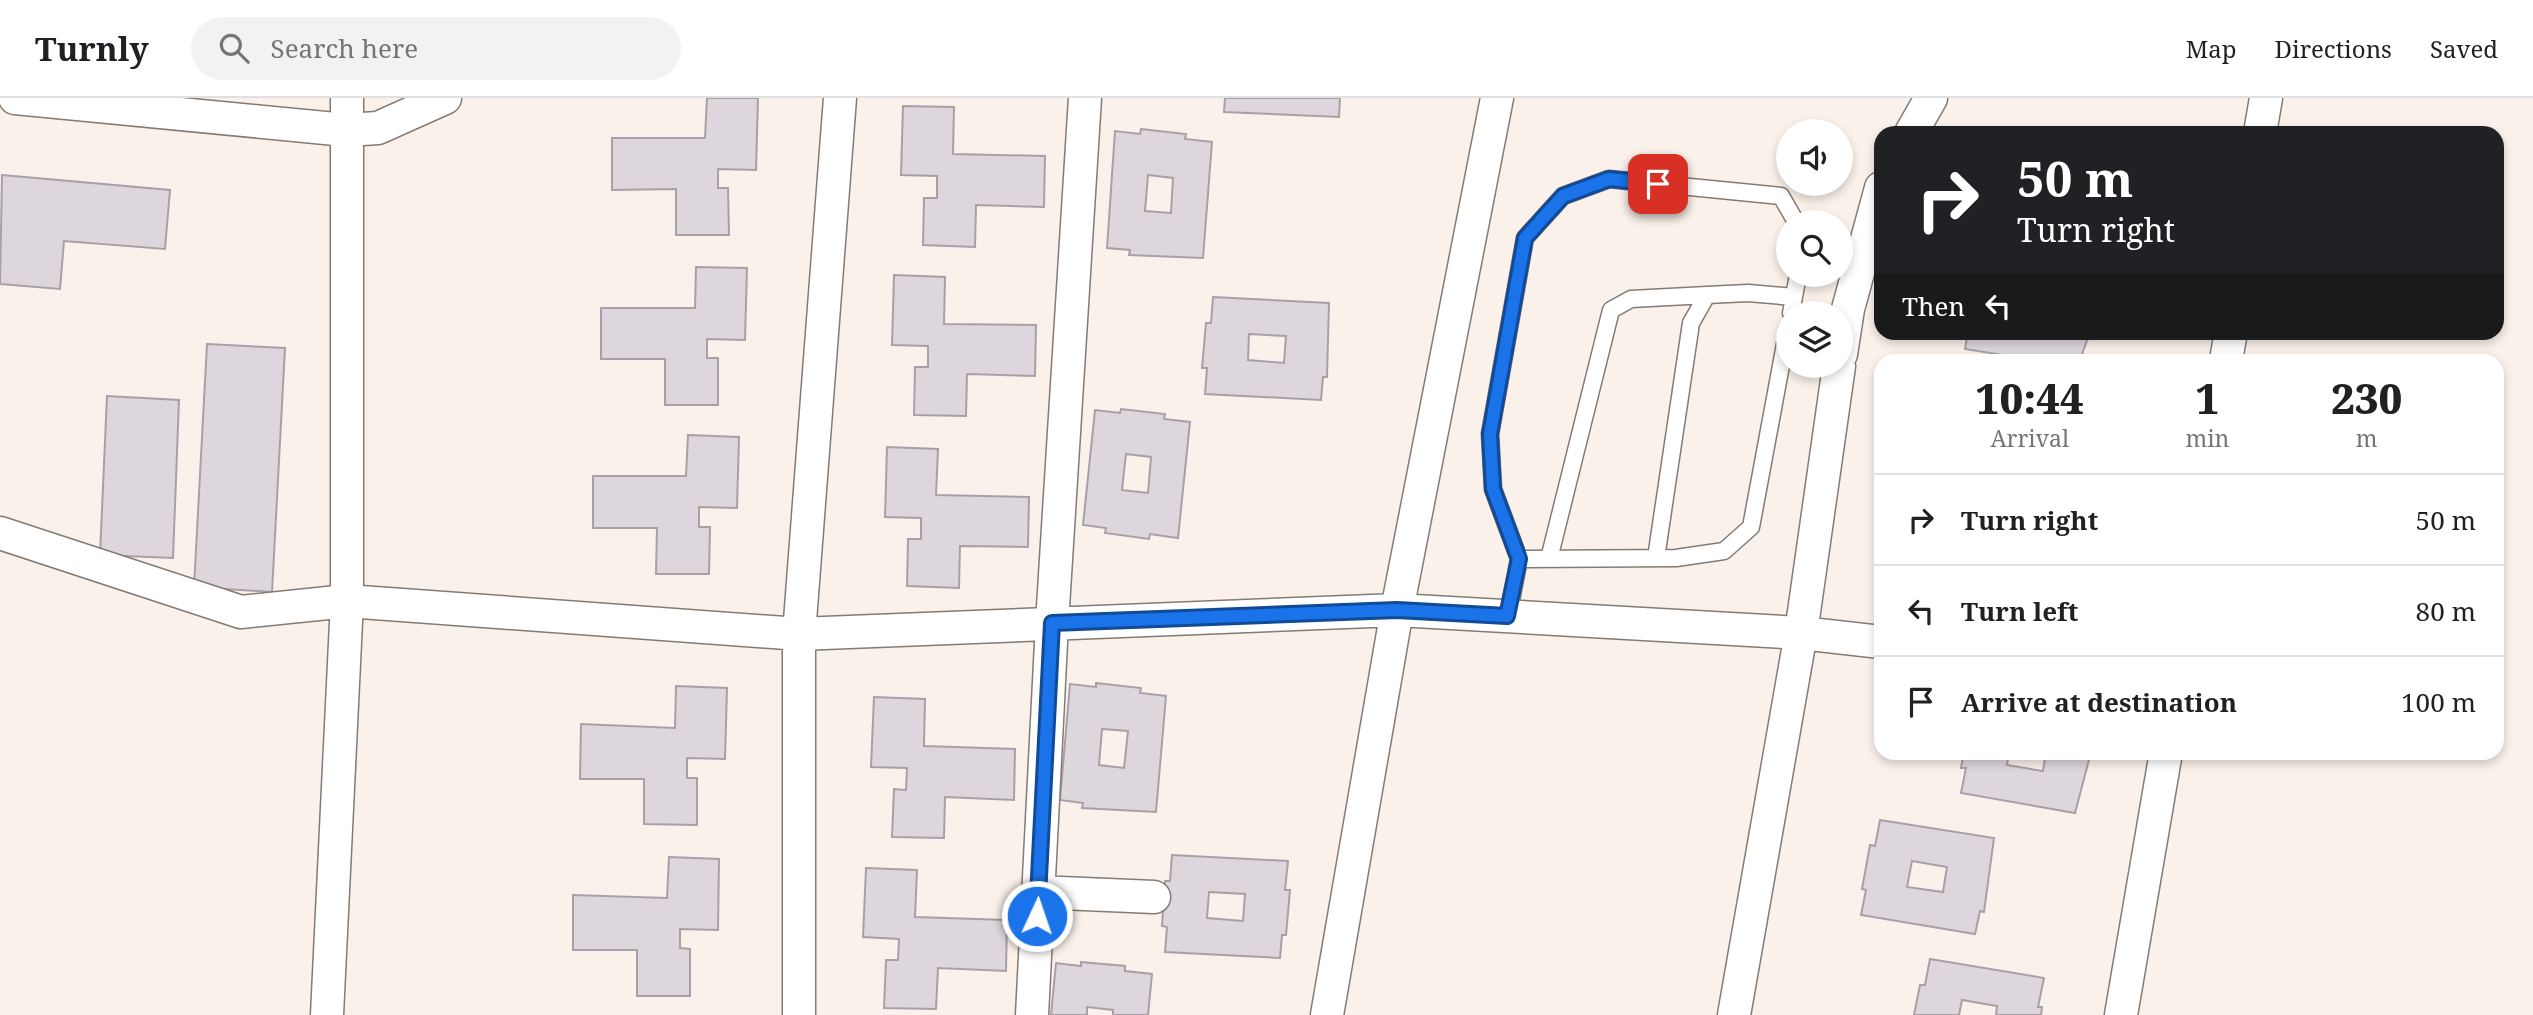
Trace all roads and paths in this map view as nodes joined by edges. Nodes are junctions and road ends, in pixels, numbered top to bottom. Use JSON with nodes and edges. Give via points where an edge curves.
{"nodes":[{"id":1,"x":15,"y":98,"type":"edge"},
{"id":2,"x":347,"y":98,"type":"edge"},
{"id":3,"x":445,"y":98,"type":"edge"},
{"id":4,"x":840,"y":98,"type":"edge"},
{"id":5,"x":1085,"y":98,"type":"edge"},
{"id":6,"x":1497,"y":98,"type":"edge"},
{"id":7,"x":1931,"y":98,"type":"edge"},
{"id":8,"x":2266,"y":98,"type":"edge"},
{"id":9,"x":246,"y":108,"type":"edge"},
{"id":10,"x":1915,"y":126,"type":"edge"},
{"id":11,"x":2261,"y":126,"type":"edge"},
{"id":12,"x":346,"y":130,"type":"junction"},
{"id":13,"x":1789,"y":210,"type":"edge"},
{"id":14,"x":1874,"y":213,"type":"edge"},
{"id":15,"x":1707,"y":295,"type":"junction"},
{"id":16,"x":1778,"y":301,"type":"edge"},
{"id":17,"x":1849,"y":301,"type":"edge"},
{"id":18,"x":1779,"y":378,"type":"edge"},
{"id":19,"x":1837,"y":378,"type":"edge"},
{"id":20,"x":0,"y":533,"type":"edge"},
{"id":21,"x":1656,"y":558,"type":"junction"},
{"id":22,"x":1519,"y":559,"type":"junction"},
{"id":23,"x":1549,"y":559,"type":"junction"},
{"id":24,"x":346,"y":601,"type":"junction"},
{"id":25,"x":1397,"y":610,"type":"junction"},
{"id":26,"x":1507,"y":616,"type":"junction"},
{"id":27,"x":1052,"y":623,"type":"junction"},
{"id":28,"x":1801,"y":632,"type":"junction"},
{"id":29,"x":799,"y":634,"type":"junction"},
{"id":30,"x":1874,"y":641,"type":"edge"},
{"id":31,"x":2165,"y":760,"type":"edge"},
{"id":32,"x":1038,"y":892,"type":"junction"},
{"id":33,"x":1154,"y":897,"type":"dead end"},
{"id":34,"x":327,"y":1015,"type":"edge"},
{"id":35,"x":799,"y":1015,"type":"edge"},
{"id":36,"x":1032,"y":1015,"type":"edge"},
{"id":37,"x":1327,"y":1015,"type":"edge"},
{"id":38,"x":1734,"y":1015,"type":"edge"},
{"id":39,"x":2121,"y":1015,"type":"edge"}],
"edges":[{"from":1,"to":9,"type":"street"},
{"from":2,"to":12,"type":"street"},
{"from":3,"to":12,"type":"street","via":[[378,128]]},
{"from":4,"to":29,"type":"street"},
{"from":5,"to":27,"type":"street"},
{"from":6,"to":25,"type":"street"},
{"from":7,"to":10,"type":"street"},
{"from":8,"to":11,"type":"street"},
{"from":9,"to":12,"type":"street"},
{"from":12,"to":24,"type":"street"},
{"from":13,"to":22,"type":"lane","via":[[1780,196],[1609,179],[1563,196],[1525,238],[1490,434],[1493,489]]},
{"from":14,"to":17,"type":"street"},
{"from":15,"to":16,"type":"lane","via":[[1748,293]]},
{"from":15,"to":21,"type":"lane","via":[[1691,323]]},
{"from":15,"to":23,"type":"lane","via":[[1631,299],[1611,310]]},
{"from":18,"to":21,"type":"lane","via":[[1751,527],[1724,551]]},
{"from":19,"to":28,"type":"street"},
{"from":20,"to":24,"type":"street","via":[[241,612]]},
{"from":21,"to":23,"type":"lane"},
{"from":22,"to":23,"type":"lane"},
{"from":22,"to":26,"type":"lane"},
{"from":24,"to":29,"type":"street"},
{"from":24,"to":34,"type":"street"},
{"from":25,"to":26,"type":"street"},
{"from":25,"to":27,"type":"street"},
{"from":25,"to":37,"type":"street"},
{"from":26,"to":28,"type":"street"},
{"from":27,"to":29,"type":"street"},
{"from":27,"to":32,"type":"street"},
{"from":28,"to":30,"type":"street"},
{"from":28,"to":38,"type":"street"},
{"from":29,"to":35,"type":"street"},
{"from":31,"to":39,"type":"street"},
{"from":32,"to":33,"type":"street"},
{"from":32,"to":36,"type":"street"}]}
